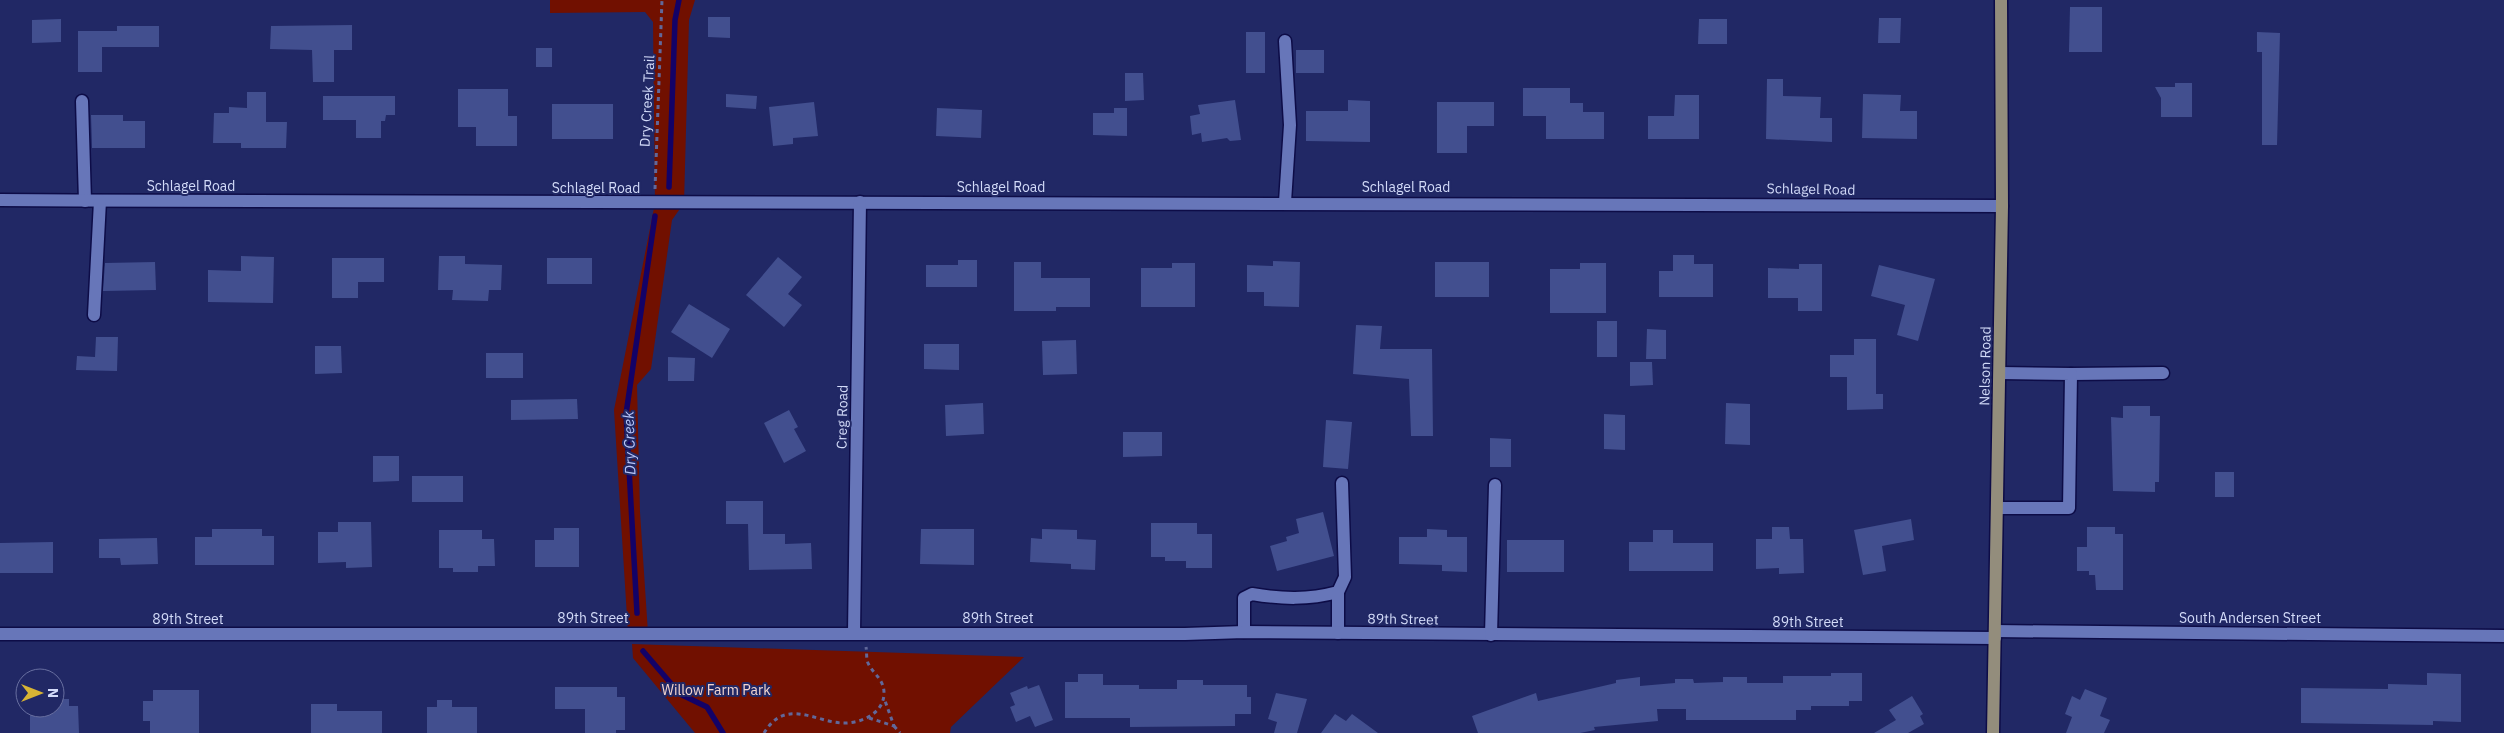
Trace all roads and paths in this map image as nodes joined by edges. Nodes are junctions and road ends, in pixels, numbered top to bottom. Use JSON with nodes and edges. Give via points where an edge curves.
{"nodes":[{"id":1,"x":662,"y":0,"type":"edge"},
{"id":2,"x":2002,"y":0,"type":"edge"},
{"id":3,"x":1285,"y":41,"type":"dead end"},
{"id":4,"x":82,"y":101,"type":"dead end"},
{"id":5,"x":0,"y":200,"type":"edge"},
{"id":6,"x":85,"y":201,"type":"junction"},
{"id":7,"x":100,"y":201,"type":"junction"},
{"id":8,"x":860,"y":202,"type":"junction"},
{"id":9,"x":1285,"y":202,"type":"junction"},
{"id":10,"x":655,"y":203,"type":"junction"},
{"id":11,"x":2002,"y":206,"type":"junction"},
{"id":12,"x":94,"y":315,"type":"dead end"},
{"id":13,"x":2000,"y":374,"type":"junction"},
{"id":14,"x":2071,"y":374,"type":"junction"},
{"id":15,"x":2163,"y":374,"type":"dead end"},
{"id":16,"x":1342,"y":483,"type":"dead end"},
{"id":17,"x":1495,"y":485,"type":"dead end"},
{"id":18,"x":1998,"y":508,"type":"junction"},
{"id":19,"x":1338,"y":592,"type":"junction"},
{"id":20,"x":1244,"y":632,"type":"junction"},
{"id":21,"x":860,"y":633,"type":"junction"},
{"id":22,"x":1338,"y":633,"type":"junction"},
{"id":23,"x":0,"y":634,"type":"edge"},
{"id":24,"x":1995,"y":634,"type":"junction"},
{"id":25,"x":1491,"y":635,"type":"junction"},
{"id":26,"x":2504,"y":636,"type":"edge"},
{"id":27,"x":884,"y":697,"type":"junction"},
{"id":28,"x":868,"y":718,"type":"junction"},
{"id":29,"x":894,"y":726,"type":"junction"},
{"id":30,"x":764,"y":733,"type":"edge"},
{"id":31,"x":900,"y":733,"type":"edge"},
{"id":32,"x":1993,"y":733,"type":"edge"}],
"edges":[{"from":1,"to":10,"type":"path","name":"Dry Creek Trail"},
{"from":2,"to":11,"type":"main road","name":"Nelson Road"},
{"from":3,"to":9,"type":"street","via":[[1290,125]]},
{"from":4,"to":6,"type":"street"},
{"from":5,"to":6,"type":"street","name":"Schlagel Road"},
{"from":6,"to":7,"type":"street","name":"Schlagel Road"},
{"from":7,"to":10,"type":"street","name":"Schlagel Road"},
{"from":7,"to":12,"type":"street"},
{"from":8,"to":9,"type":"street","name":"Schlagel Road"},
{"from":8,"to":10,"type":"street","name":"Schlagel Road"},
{"from":8,"to":21,"type":"street","name":"Creg Road"},
{"from":9,"to":11,"type":"street","name":"Schlagel Road"},
{"from":11,"to":13,"type":"main road","name":"Nelson Road"},
{"from":13,"to":14,"type":"street"},
{"from":13,"to":18,"type":"main road","name":"Nelson Road"},
{"from":14,"to":15,"type":"street"},
{"from":14,"to":18,"type":"street","via":[[2069,508]]},
{"from":16,"to":19,"type":"street","via":[[1345,577]]},
{"from":17,"to":25,"type":"street"},
{"from":18,"to":24,"type":"main road","name":"Nelson Road"},
{"from":19,"to":20,"type":"street","via":[[1317,598],[1281,599],[1252,594],[1244,598]]},
{"from":19,"to":22,"type":"street"},
{"from":20,"to":21,"type":"street","name":"89th Street"},
{"from":20,"to":22,"type":"street","name":"89th Street"},
{"from":21,"to":23,"type":"street","name":"89th Street"},
{"from":21,"to":27,"type":"path","via":[[868,663],[882,683]]},
{"from":22,"to":25,"type":"street","name":"89th Street"},
{"from":24,"to":25,"type":"street","name":"89th Street"},
{"from":24,"to":26,"type":"street","name":"South Andersen Street"},
{"from":24,"to":32,"type":"main road","name":"Nelson Road"},
{"from":27,"to":28,"type":"path"},
{"from":27,"to":29,"type":"path"},
{"from":28,"to":29,"type":"path"},
{"from":28,"to":30,"type":"path","via":[[843,723],[794,714],[774,722]]},
{"from":29,"to":31,"type":"path"}]}
